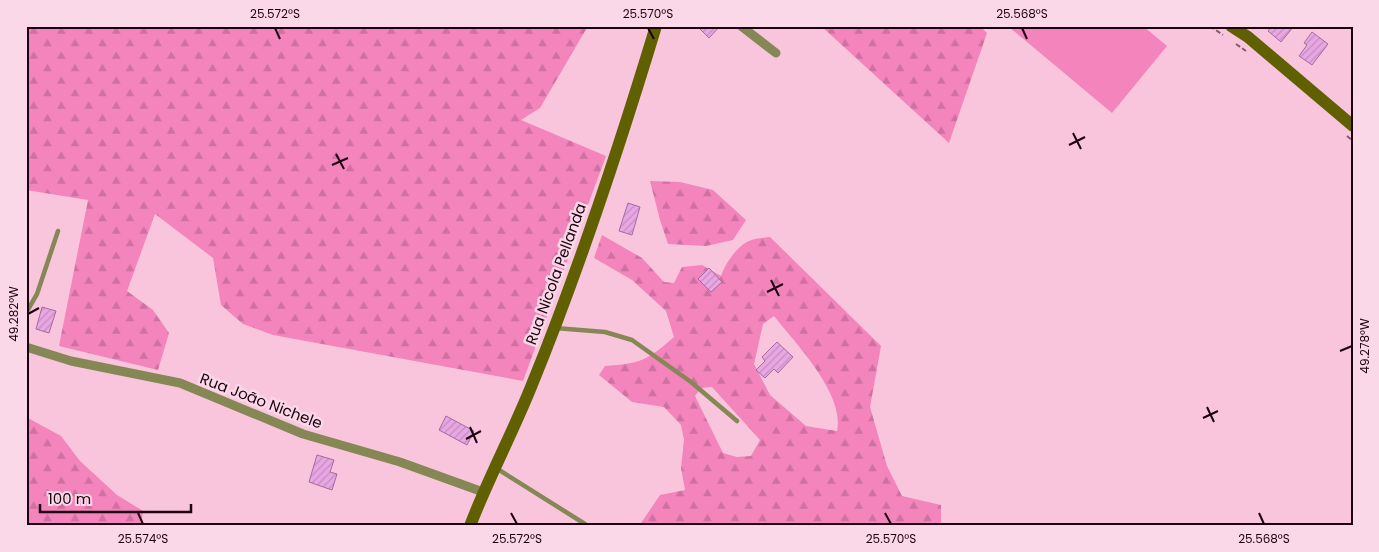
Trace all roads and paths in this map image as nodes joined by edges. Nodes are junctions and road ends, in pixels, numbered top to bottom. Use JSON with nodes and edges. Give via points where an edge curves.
{"nodes":[{"id":1,"x":656,"y":26,"type":"edge"},
{"id":2,"x":741,"y":26,"type":"edge"},
{"id":3,"x":1231,"y":26,"type":"edge"},
{"id":4,"x":776,"y":53,"type":"dead end"},
{"id":5,"x":1353,"y":126,"type":"edge"},
{"id":6,"x":58,"y":231,"type":"dead end"},
{"id":7,"x":26,"y":313,"type":"edge"},
{"id":8,"x":554,"y":328,"type":"junction"},
{"id":9,"x":26,"y":347,"type":"edge"},
{"id":10,"x":737,"y":421,"type":"dead end"},
{"id":11,"x":495,"y":467,"type":"junction"},
{"id":12,"x":483,"y":492,"type":"junction"},
{"id":13,"x":585,"y":524,"type":"dead end"},
{"id":14,"x":470,"y":526,"type":"edge"}],
"edges":[{"from":1,"to":8,"type":"main road","name":"Rua Nicola Pellanda","via":[[575,274]]},
{"from":2,"to":4,"type":"street"},
{"from":3,"to":5,"type":"main road","via":[[1256,43]]},
{"from":6,"to":7,"type":"lane","via":[[37,294]]},
{"from":8,"to":10,"type":"lane","via":[[605,332],[632,340]]},
{"from":8,"to":11,"type":"main road","name":"Rua Nicola Pellanda"},
{"from":9,"to":12,"type":"street","name":"Rua João Nichele","via":[[180,383],[303,434],[400,462]]},
{"from":11,"to":12,"type":"main road","name":"Rua Nicola Pellanda"},
{"from":11,"to":13,"type":"lane"},
{"from":12,"to":14,"type":"main road","name":"Rua Nicola Pellanda"}]}
